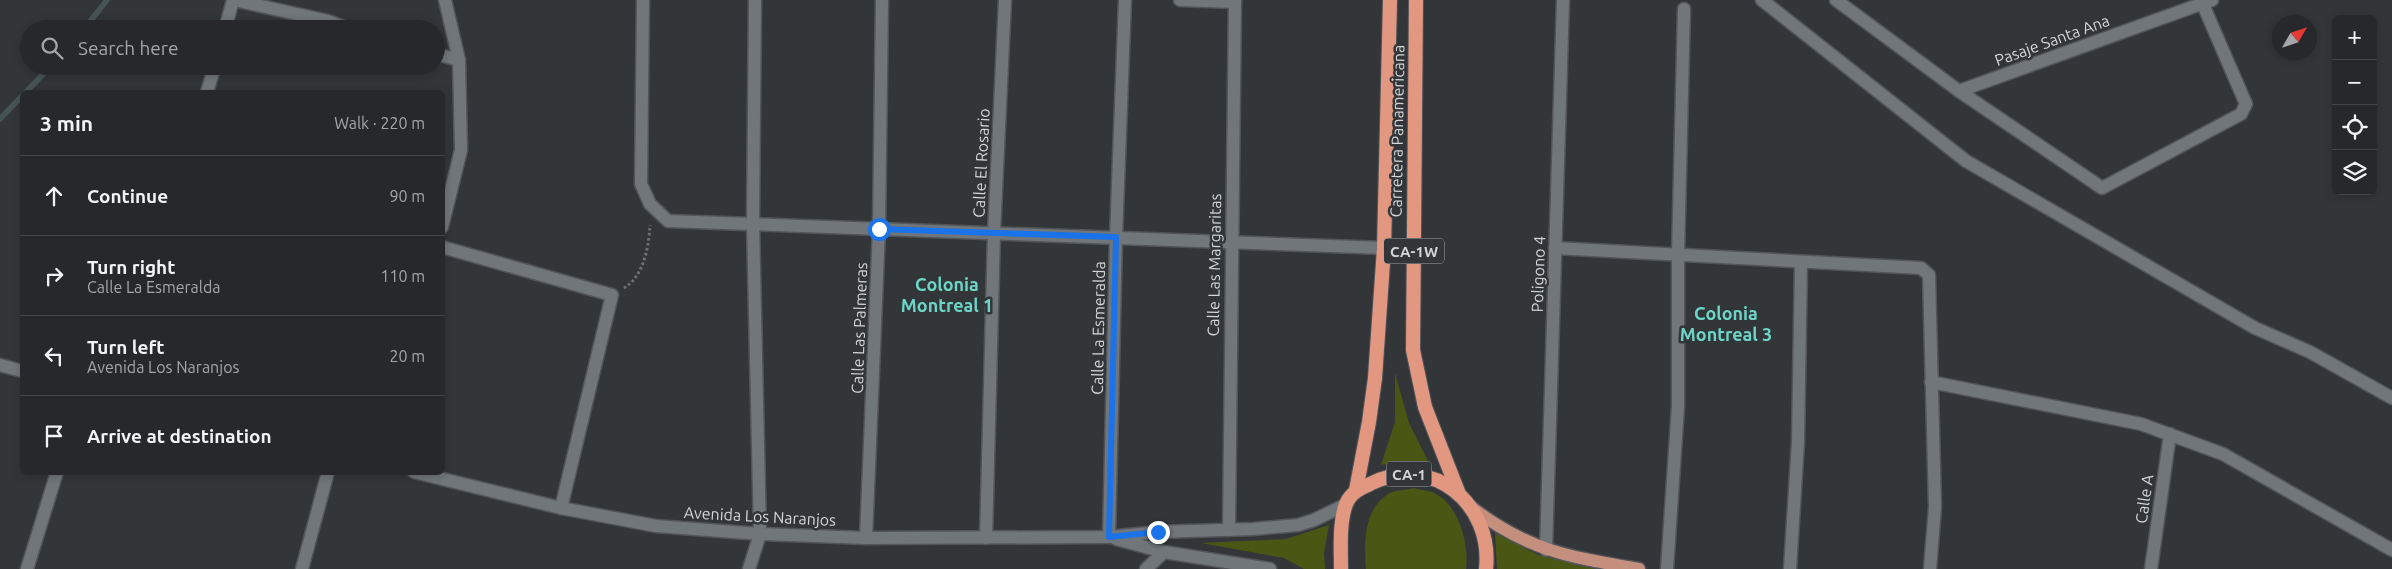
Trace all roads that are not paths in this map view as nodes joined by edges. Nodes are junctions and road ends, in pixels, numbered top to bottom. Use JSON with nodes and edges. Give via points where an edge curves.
{"nodes":[{"id":1,"x":233,"y":0,"type":"edge"},
{"id":2,"x":445,"y":0,"type":"edge"},
{"id":3,"x":643,"y":0,"type":"edge"},
{"id":4,"x":755,"y":0,"type":"edge"},
{"id":5,"x":882,"y":0,"type":"edge"},
{"id":6,"x":1005,"y":0,"type":"edge"},
{"id":7,"x":1125,"y":0,"type":"edge"},
{"id":8,"x":1180,"y":0,"type":"edge"},
{"id":9,"x":1390,"y":0,"type":"edge"},
{"id":10,"x":1416,"y":0,"type":"edge"},
{"id":11,"x":1563,"y":0,"type":"edge"},
{"id":12,"x":1762,"y":0,"type":"edge"},
{"id":13,"x":1836,"y":0,"type":"edge"},
{"id":14,"x":1234,"y":1,"type":"edge"},
{"id":15,"x":2206,"y":1,"type":"edge"},
{"id":16,"x":1684,"y":9,"type":"dead end"},
{"id":17,"x":227,"y":20,"type":"edge"},
{"id":18,"x":323,"y":20,"type":"edge"},
{"id":19,"x":445,"y":56,"type":"edge"},
{"id":20,"x":459,"y":60,"type":"junction"},
{"id":21,"x":213,"y":75,"type":"edge"},
{"id":22,"x":209,"y":90,"type":"edge"},
{"id":23,"x":1959,"y":91,"type":"junction"},
{"id":24,"x":445,"y":214,"type":"edge"},
{"id":25,"x":753,"y":224,"type":"junction"},
{"id":26,"x":879,"y":229,"type":"junction"},
{"id":27,"x":994,"y":233,"type":"junction"},
{"id":28,"x":1116,"y":237,"type":"junction"},
{"id":29,"x":1230,"y":241,"type":"junction"},
{"id":30,"x":445,"y":248,"type":"edge"},
{"id":31,"x":1384,"y":248,"type":"junction"},
{"id":32,"x":1555,"y":248,"type":"junction"},
{"id":33,"x":1678,"y":254,"type":"junction"},
{"id":34,"x":1801,"y":262,"type":"junction"},
{"id":35,"x":0,"y":365,"type":"edge"},
{"id":36,"x":20,"y":370,"type":"edge"},
{"id":37,"x":1931,"y":382,"type":"junction"},
{"id":38,"x":2392,"y":398,"type":"edge"},
{"id":39,"x":2170,"y":434,"type":"junction"},
{"id":40,"x":56,"y":475,"type":"edge"},
{"id":41,"x":327,"y":475,"type":"edge"},
{"id":42,"x":426,"y":475,"type":"edge"},
{"id":43,"x":1356,"y":490,"type":"junction"},
{"id":44,"x":1464,"y":500,"type":"junction"},
{"id":45,"x":1346,"y":504,"type":"junction"},
{"id":46,"x":561,"y":508,"type":"junction"},
{"id":47,"x":1229,"y":530,"type":"junction"},
{"id":48,"x":760,"y":534,"type":"junction"},
{"id":49,"x":1109,"y":537,"type":"junction"},
{"id":50,"x":866,"y":538,"type":"junction"},
{"id":51,"x":986,"y":538,"type":"junction"},
{"id":52,"x":1546,"y":550,"type":"junction"},
{"id":53,"x":2392,"y":550,"type":"edge"},
{"id":54,"x":1156,"y":563,"type":"edge"},
{"id":55,"x":27,"y":569,"type":"edge"},
{"id":56,"x":302,"y":569,"type":"edge"},
{"id":57,"x":750,"y":569,"type":"edge"},
{"id":58,"x":1270,"y":569,"type":"edge"},
{"id":59,"x":1341,"y":569,"type":"edge"},
{"id":60,"x":1486,"y":569,"type":"edge"},
{"id":61,"x":1639,"y":569,"type":"edge"},
{"id":62,"x":1667,"y":569,"type":"edge"},
{"id":63,"x":1790,"y":569,"type":"edge"},
{"id":64,"x":1930,"y":569,"type":"edge"},
{"id":65,"x":2151,"y":569,"type":"edge"}],
"edges":[{"from":1,"to":17,"type":"street"},
{"from":1,"to":18,"type":"street"},
{"from":2,"to":20,"type":"street"},
{"from":3,"to":25,"type":"street","via":[[641,184],[650,204],[668,221]]},
{"from":4,"to":25,"type":"street"},
{"from":5,"to":26,"type":"street","name":"Calle Las Palmeras"},
{"from":6,"to":27,"type":"street","name":"Calle El Rosario"},
{"from":7,"to":28,"type":"street","name":"Calle La Esmeralda"},
{"from":8,"to":14,"type":"street"},
{"from":9,"to":31,"type":"highway","name":"Carretera Panamericana","number":"CA-1W"},
{"from":10,"to":44,"type":"highway","name":"Carretera Panamericana","number":"CA-1W","via":[[1413,350],[1425,407]]},
{"from":11,"to":32,"type":"street","name":"Poligono 4"},
{"from":12,"to":38,"type":"street","via":[[1966,161],[2254,328],[2310,352]]},
{"from":13,"to":23,"type":"street"},
{"from":14,"to":29,"type":"street","name":"Calle Las Margaritas"},
{"from":15,"to":23,"type":"street","name":"Pasaje Santa Ana"},
{"from":15,"to":23,"type":"street","via":[[2246,104],[2241,114],[2102,188]]},
{"from":16,"to":33,"type":"street"},
{"from":19,"to":20,"type":"street"},
{"from":20,"to":24,"type":"street","via":[[461,150]]},
{"from":21,"to":22,"type":"street"},
{"from":25,"to":26,"type":"street"},
{"from":25,"to":48,"type":"street"},
{"from":26,"to":27,"type":"street"},
{"from":26,"to":50,"type":"street","name":"Calle Las Palmeras"},
{"from":27,"to":28,"type":"street"},
{"from":27,"to":51,"type":"street","name":"Calle El Rosario"},
{"from":28,"to":29,"type":"street"},
{"from":28,"to":49,"type":"street","name":"Calle La Esmeralda"},
{"from":29,"to":31,"type":"street"},
{"from":29,"to":47,"type":"street","name":"Calle Las Margaritas"},
{"from":30,"to":46,"type":"street","via":[[612,295]]},
{"from":31,"to":43,"type":"highway","name":"Carretera Panamericana","number":"CA-1W","via":[[1370,422]]},
{"from":32,"to":33,"type":"street"},
{"from":32,"to":52,"type":"street","name":"Poligono 4"},
{"from":33,"to":34,"type":"street"},
{"from":33,"to":62,"type":"street","via":[[1678,406]]},
{"from":34,"to":37,"type":"street","via":[[1921,268],[1929,275]]},
{"from":34,"to":63,"type":"street","via":[[1798,442]]},
{"from":35,"to":36,"type":"street"},
{"from":37,"to":39,"type":"street","via":[[2141,424]]},
{"from":37,"to":64,"type":"street","via":[[1935,507]]},
{"from":39,"to":53,"type":"street","via":[[2223,454]]},
{"from":39,"to":65,"type":"street","name":"Calle A"},
{"from":40,"to":55,"type":"street"},
{"from":41,"to":56,"type":"street"},
{"from":42,"to":46,"type":"street","name":"Avenida Los Naranjos"},
{"from":43,"to":44,"type":"highway","number":"CA-1","via":[[1378,480],[1412,473],[1430,476],[1446,484]]},
{"from":43,"to":45,"type":"highway"},
{"from":44,"to":52,"type":"main road","via":[[1515,536]]},
{"from":44,"to":60,"type":"highway","number":"CA-1","via":[[1479,522],[1485,540]]},
{"from":45,"to":47,"type":"street","name":"Avenida Los Naranjos","via":[[1298,525]]},
{"from":45,"to":59,"type":"highway"},
{"from":46,"to":48,"type":"street","name":"Avenida Los Naranjos","via":[[656,526]]},
{"from":47,"to":49,"type":"street","name":"Avenida Los Naranjos"},
{"from":48,"to":50,"type":"street","name":"Avenida Los Naranjos"},
{"from":48,"to":57,"type":"street"},
{"from":49,"to":51,"type":"street","name":"Avenida Los Naranjos"},
{"from":49,"to":54,"type":"street","name":"Avenida Los Naranjos"},
{"from":50,"to":51,"type":"street","name":"Avenida Los Naranjos"},
{"from":52,"to":61,"type":"main road"},
{"from":54,"to":58,"type":"street","name":"Avenida Los Naranjos"}]}
